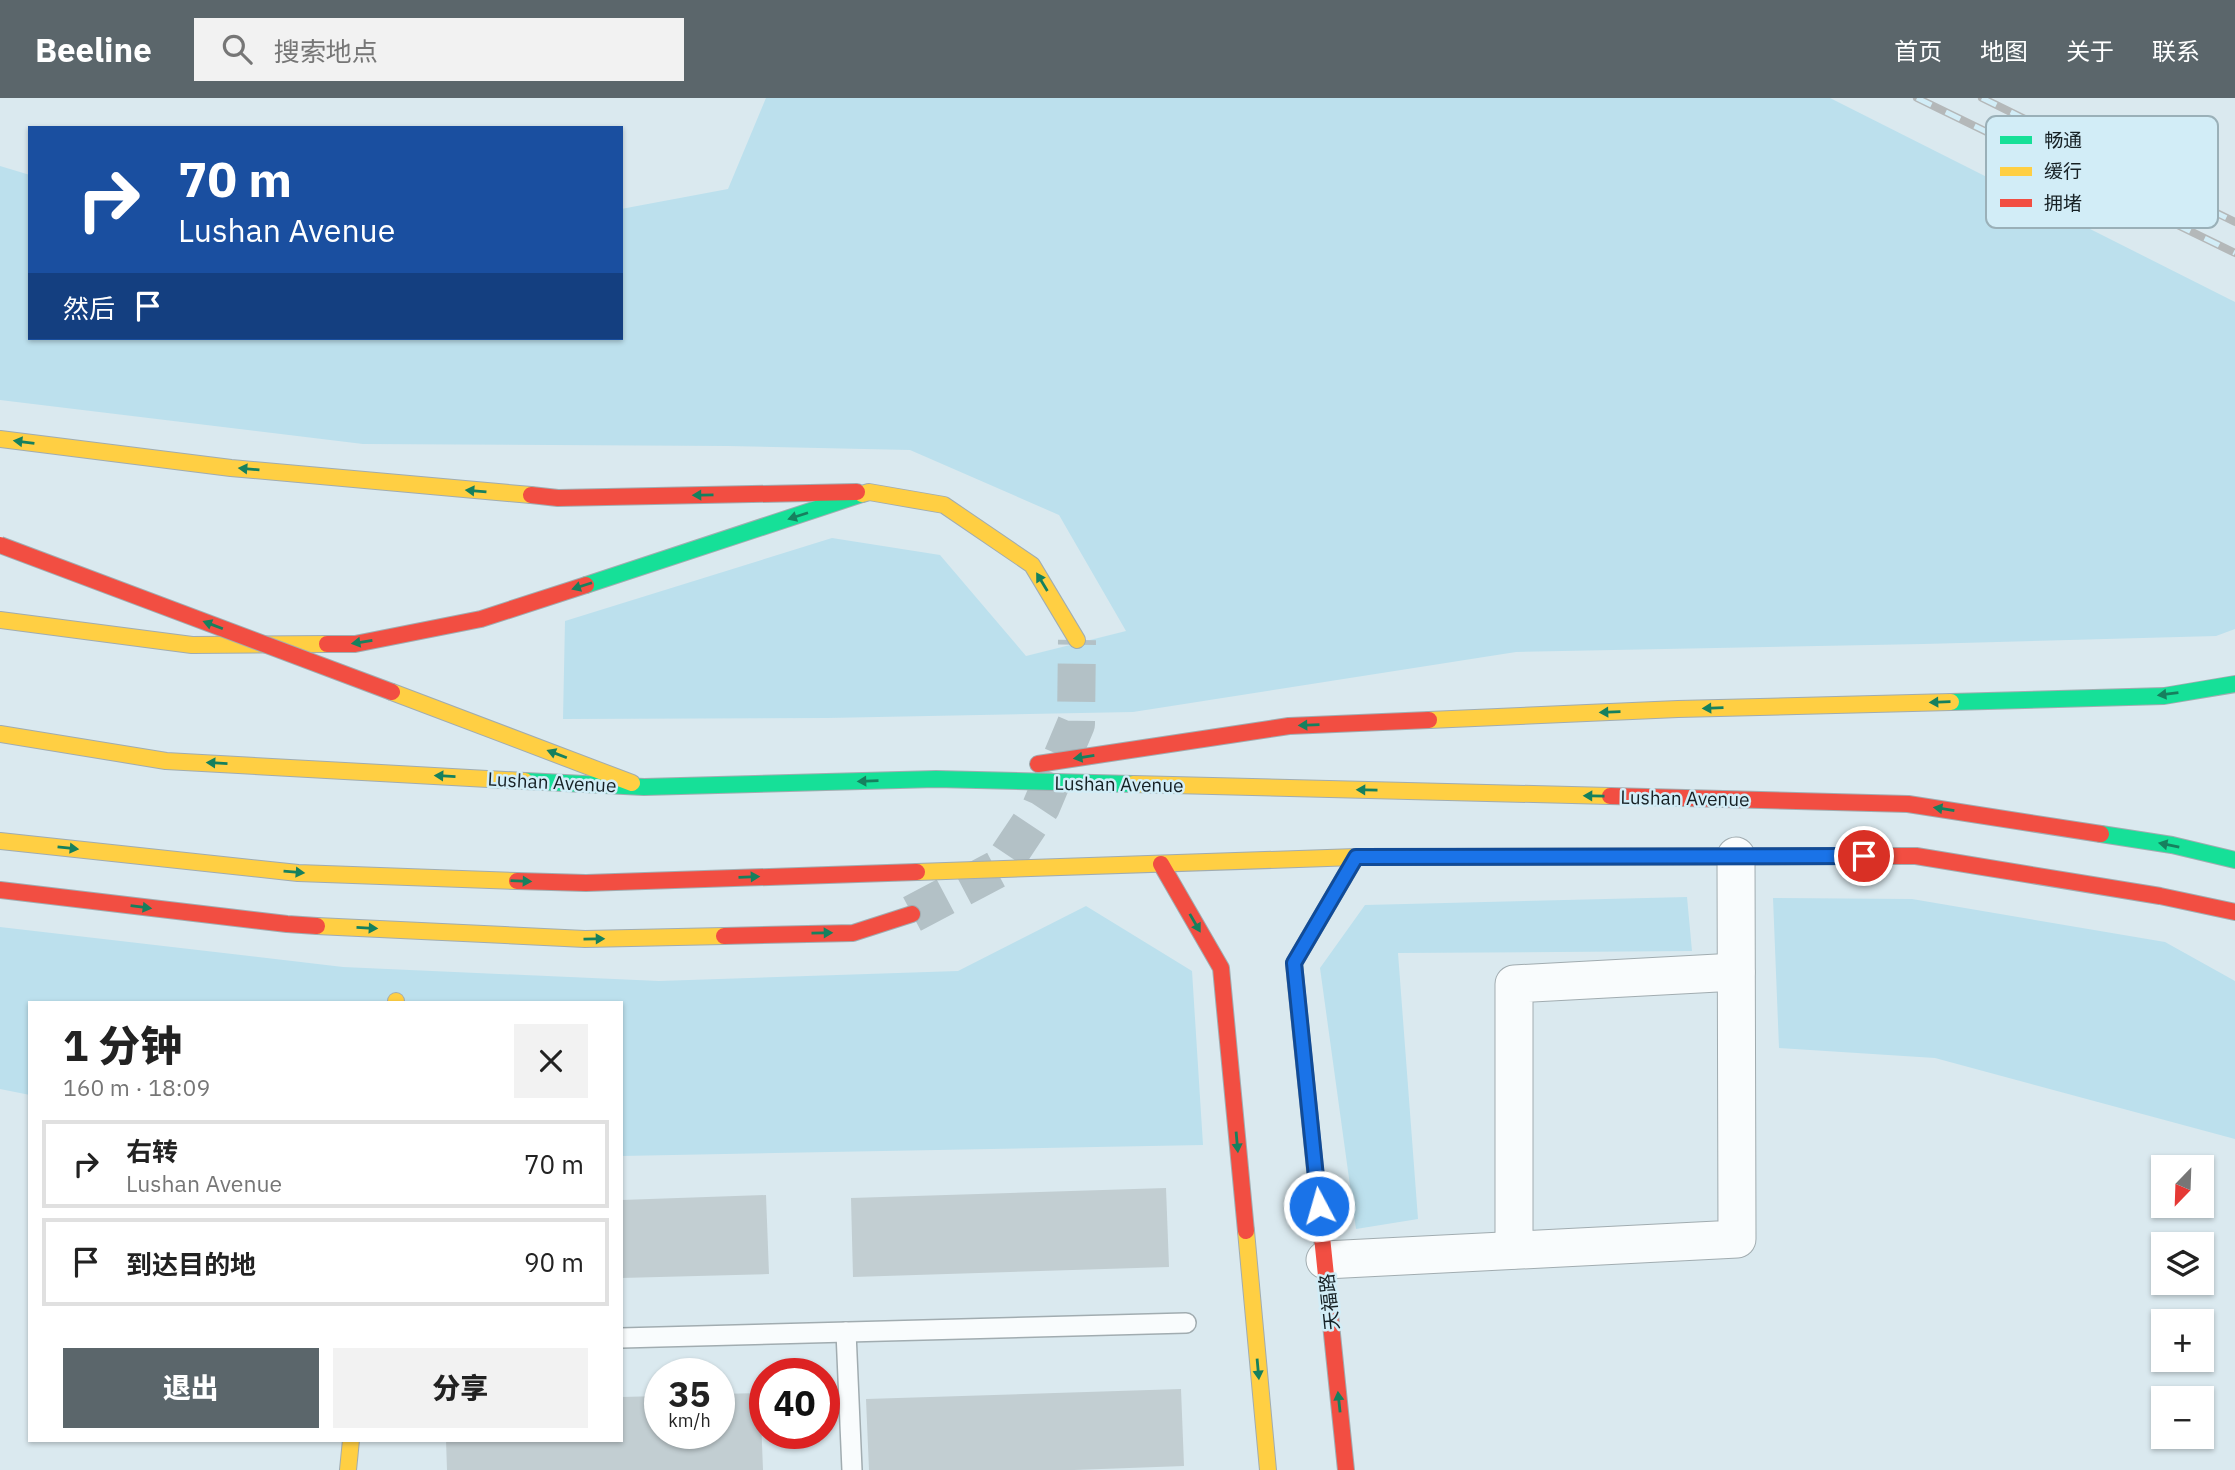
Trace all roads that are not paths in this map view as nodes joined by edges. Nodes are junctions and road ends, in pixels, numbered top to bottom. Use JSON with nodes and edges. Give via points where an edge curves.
{"nodes":[{"id":1,"x":0,"y":439,"type":"edge"},
{"id":2,"x":869,"y":492,"type":"junction"},
{"id":3,"x":0,"y":545,"type":"edge"},
{"id":4,"x":0,"y":620,"type":"edge"},
{"id":5,"x":1077,"y":640,"type":"tunnel mouth"},
{"id":6,"x":2235,"y":684,"type":"edge"},
{"id":7,"x":0,"y":733,"type":"edge"},
{"id":8,"x":936,"y":779,"type":"junction"},
{"id":9,"x":644,"y":787,"type":"junction"},
{"id":10,"x":0,"y":841,"type":"edge"},
{"id":11,"x":1736,"y":856,"type":"junction"},
{"id":12,"x":1356,"y":857,"type":"junction"},
{"id":13,"x":2235,"y":860,"type":"edge"},
{"id":14,"x":1161,"y":864,"type":"junction"},
{"id":15,"x":0,"y":890,"type":"edge"},
{"id":16,"x":2160,"y":896,"type":"junction"},
{"id":17,"x":2235,"y":912,"type":"edge"},
{"id":18,"x":912,"y":914,"type":"tunnel mouth"},
{"id":19,"x":2203,"y":920,"type":"dead end"},
{"id":20,"x":1736,"y":972,"type":"junction"},
{"id":21,"x":1514,"y":1250,"type":"junction"},
{"id":22,"x":1325,"y":1259,"type":"junction"},
{"id":23,"x":1186,"y":1323,"type":"dead end"},
{"id":24,"x":846,"y":1332,"type":"junction"},
{"id":25,"x":623,"y":1338,"type":"edge"},
{"id":26,"x":351,"y":1442,"type":"edge"},
{"id":27,"x":348,"y":1470,"type":"edge"},
{"id":28,"x":852,"y":1470,"type":"edge"},
{"id":29,"x":1268,"y":1470,"type":"edge"},
{"id":30,"x":1346,"y":1470,"type":"edge"}],
"edges":[{"from":2,"to":1,"type":"main road","one_way":true,"via":[[558,498],[231,468]]},
{"from":2,"to":4,"type":"main road","one_way":true,"via":[[481,619],[355,644],[192,645]]},
{"from":5,"to":2,"type":"main road","one_way":true,"via":[[1032,565],[944,505]]},
{"from":9,"to":3,"type":"main road","one_way":true,"bridge":true},
{"from":6,"to":8,"type":"main road","one_way":true,"via":[[2164,696],[1678,709],[1289,726]]},
{"from":9,"to":7,"type":"main road","name":"Lushan Avenue","one_way":true,"via":[[166,761]]},
{"from":8,"to":9,"type":"main road","name":"Lushan Avenue","one_way":true},
{"from":13,"to":8,"type":"main road","name":"Lushan Avenue","one_way":true,"via":[[2172,845],[1908,804]]},
{"from":10,"to":14,"type":"main road","one_way":true,"via":[[298,873],[586,883]]},
{"from":11,"to":12,"type":"main road"},
{"from":11,"to":16,"type":"main road","via":[[1916,856]]},
{"from":11,"to":20,"type":"street"},
{"from":12,"to":14,"type":"main road"},
{"from":12,"to":22,"type":"main road","name":"天福路","via":[[1294,963]]},
{"from":14,"to":29,"type":"main road","one_way":true,"via":[[1222,968]]},
{"from":15,"to":18,"type":"main road","one_way":true,"via":[[287,924],[584,939],[853,933]]},
{"from":16,"to":17,"type":"main road"},
{"from":16,"to":19,"type":"main road"},
{"from":20,"to":21,"type":"street","via":[[1514,984]]},
{"from":20,"to":21,"type":"street","via":[[1737,1239]]},
{"from":21,"to":22,"type":"street"},
{"from":30,"to":22,"type":"main road","name":"天福路","one_way":true},
{"from":23,"to":24,"type":"lane"},
{"from":24,"to":25,"type":"lane"},
{"from":24,"to":28,"type":"lane"},
{"from":26,"to":27,"type":"main road"}]}
